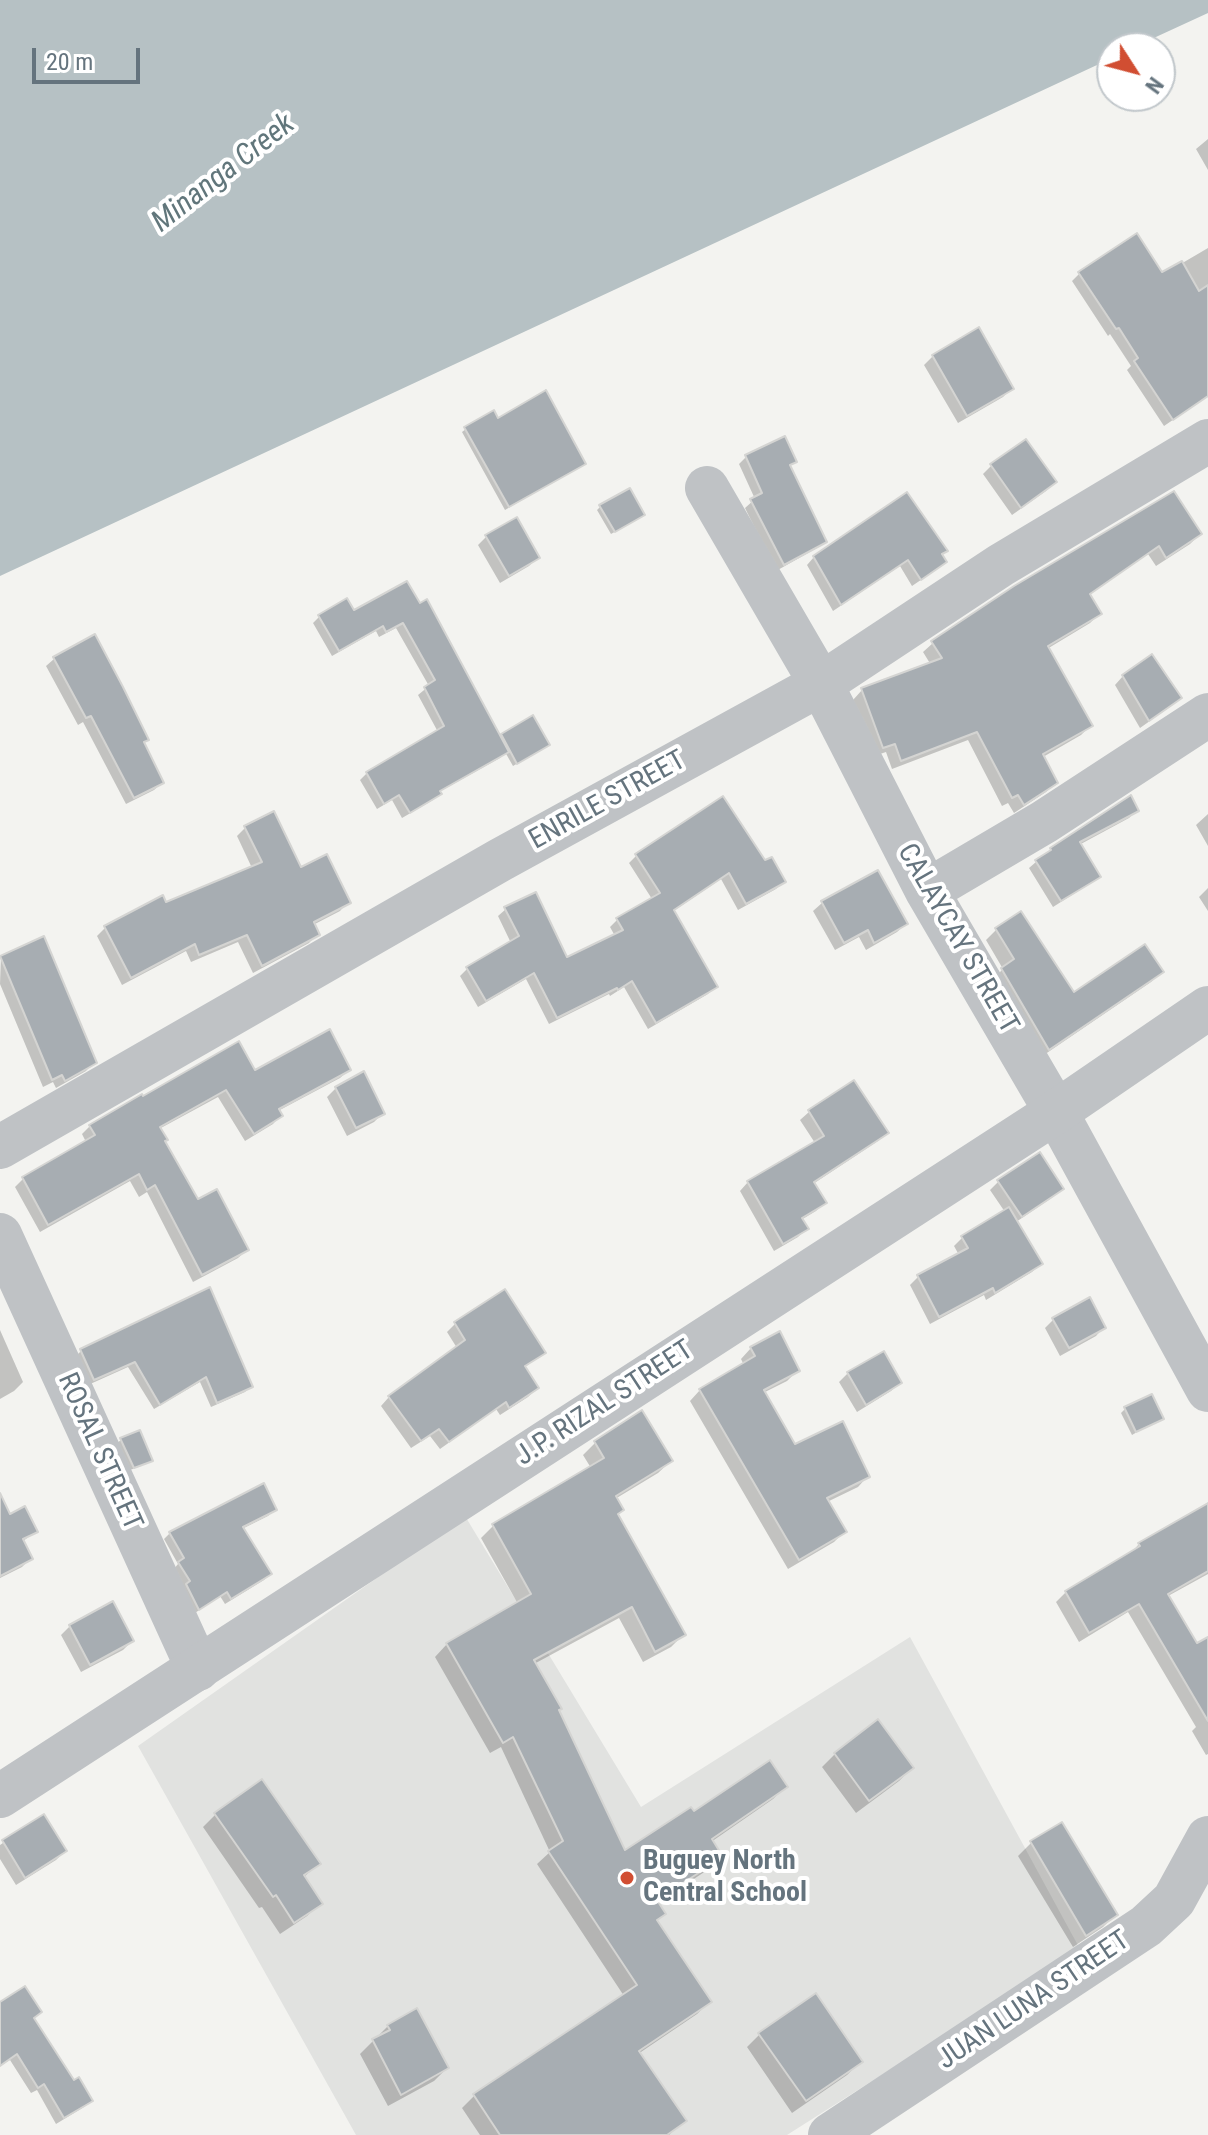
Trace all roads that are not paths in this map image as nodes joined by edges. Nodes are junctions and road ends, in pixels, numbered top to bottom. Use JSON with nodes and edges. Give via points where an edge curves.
{"nodes":[{"id":1,"x":1204,"y":453,"type":"edge"},
{"id":2,"x":707,"y":488,"type":"dead end"},
{"id":3,"x":821,"y":684,"type":"junction"},
{"id":4,"x":1208,"y":715,"type":"edge"},
{"id":5,"x":927,"y":891,"type":"junction"},
{"id":6,"x":1208,"y":1008,"type":"edge"},
{"id":7,"x":1056,"y":1112,"type":"junction"},
{"id":8,"x":0,"y":1147,"type":"edge"},
{"id":9,"x":0,"y":1235,"type":"edge"},
{"id":10,"x":1208,"y":1390,"type":"edge"},
{"id":11,"x":198,"y":1669,"type":"junction"},
{"id":12,"x":0,"y":1796,"type":"edge"},
{"id":13,"x":1208,"y":1838,"type":"edge"},
{"id":14,"x":830,"y":2135,"type":"edge"}],
"edges":[{"from":1,"to":3,"type":"street","name":"ENRILE STREET","via":[[1001,565]]},
{"from":2,"to":3,"type":"street","name":"CALAYCAY STREET"},
{"from":3,"to":5,"type":"street","name":"CALAYCAY STREET"},
{"from":3,"to":8,"type":"street","name":"ENRILE STREET","via":[[487,867]]},
{"from":4,"to":5,"type":"street"},
{"from":5,"to":7,"type":"street","name":"CALAYCAY STREET"},
{"from":6,"to":7,"type":"street","name":"J.P. RIZAL STREET"},
{"from":7,"to":10,"type":"street","name":"CALAYCAY STREET"},
{"from":7,"to":11,"type":"street","name":"J.P. RIZAL STREET"},
{"from":9,"to":11,"type":"street","name":"ROSAL STREET"},
{"from":11,"to":12,"type":"street","name":"J.P. RIZAL STREET"},
{"from":13,"to":14,"type":"street","name":"JUAN LUNA STREET","via":[[1174,1900],[1146,1926]]}]}
